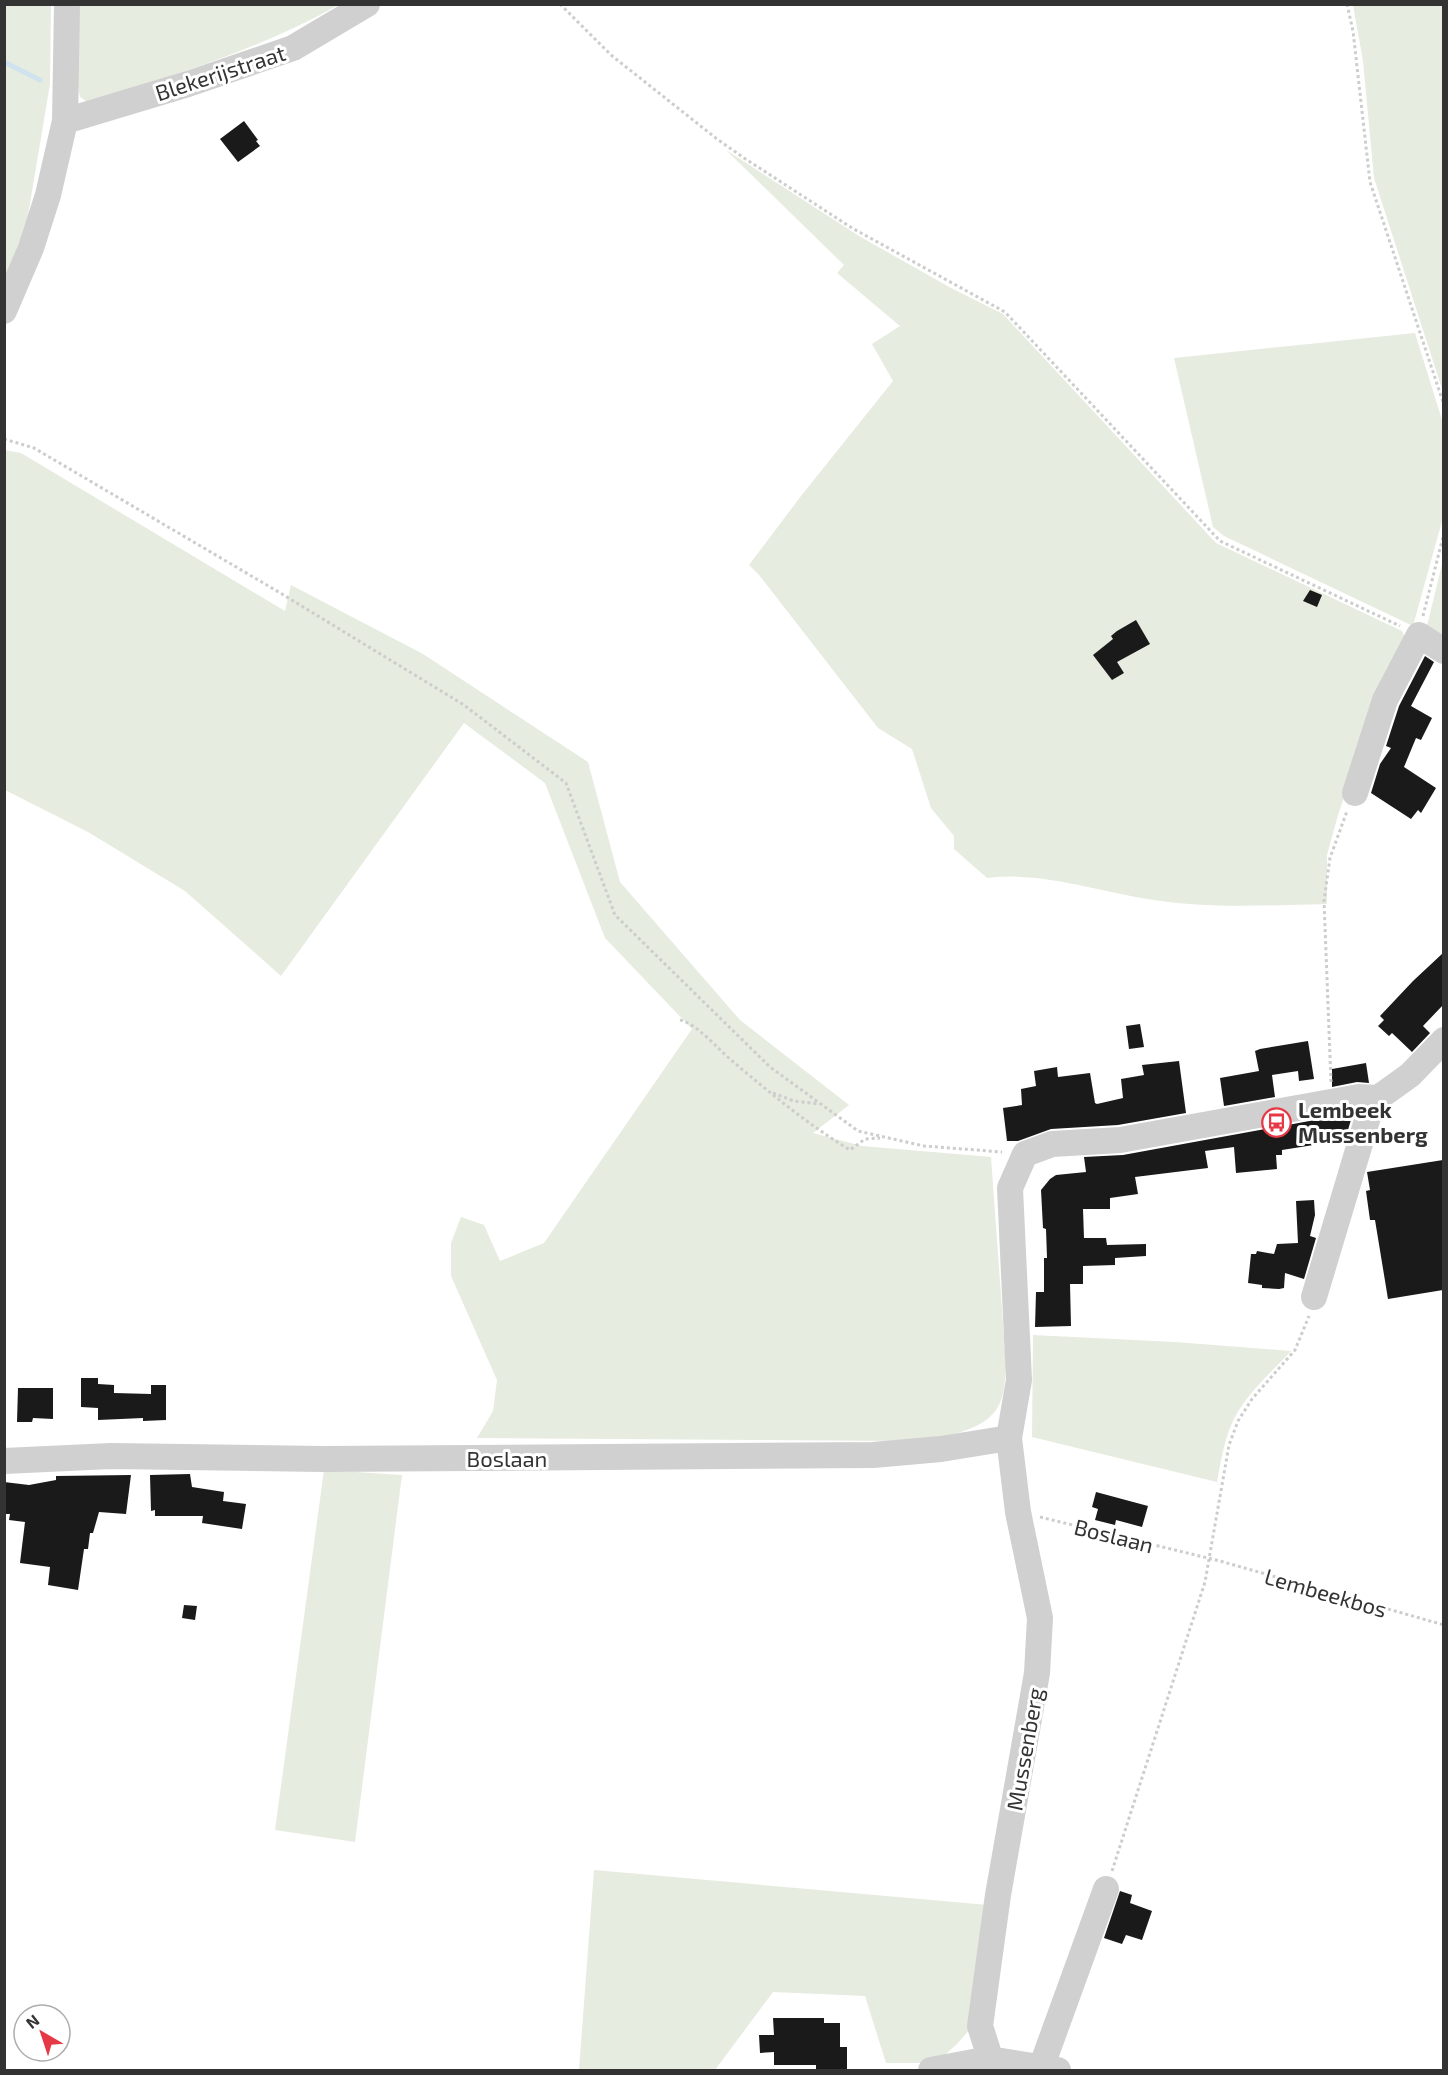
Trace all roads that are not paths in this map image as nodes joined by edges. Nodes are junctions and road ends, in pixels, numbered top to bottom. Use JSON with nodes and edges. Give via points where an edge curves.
{"nodes":[{"id":1,"x":67,"y":4,"type":"edge"},
{"id":2,"x":367,"y":4,"type":"edge"},
{"id":3,"x":66,"y":121,"type":"junction"},
{"id":4,"x":4,"y":310,"type":"edge"},
{"id":5,"x":1443,"y":651,"type":"edge"},
{"id":6,"x":1355,"y":793,"type":"road end"},
{"id":7,"x":1443,"y":1040,"type":"edge"},
{"id":8,"x":1378,"y":1098,"type":"junction"},
{"id":9,"x":1314,"y":1297,"type":"road end"},
{"id":10,"x":1009,"y":1438,"type":"junction"},
{"id":11,"x":4,"y":1461,"type":"edge"},
{"id":12,"x":1106,"y":1889,"type":"road end"},
{"id":13,"x":991,"y":2065,"type":"edge"},
{"id":14,"x":1049,"y":2069,"type":"edge"},
{"id":15,"x":931,"y":2070,"type":"edge"}],
"edges":[{"from":1,"to":3,"type":"street"},
{"from":2,"to":3,"type":"street","name":"Blekerijstraat","via":[[293,48]]},
{"from":3,"to":4,"type":"street","via":[[31,248]]},
{"from":5,"to":6,"type":"street","via":[[1419,635],[1385,700]]},
{"from":7,"to":8,"type":"street","via":[[1410,1075]]},
{"from":8,"to":9,"type":"street","via":[[1368,1117]]},
{"from":8,"to":10,"type":"street","name":"Mussenberg","via":[[1359,1097],[1120,1140],[1053,1144],[1025,1154],[1010,1188],[1019,1380]]},
{"from":10,"to":11,"type":"street","name":"Boslaan","via":[[873,1455],[322,1459],[111,1456]]},
{"from":10,"to":13,"type":"street","name":"Mussenberg","via":[[1018,1512],[1040,1618],[1037,1673],[998,1895],[980,2026]]},
{"from":12,"to":14,"type":"street"},
{"from":13,"to":14,"type":"street"},
{"from":13,"to":15,"type":"street"}]}
